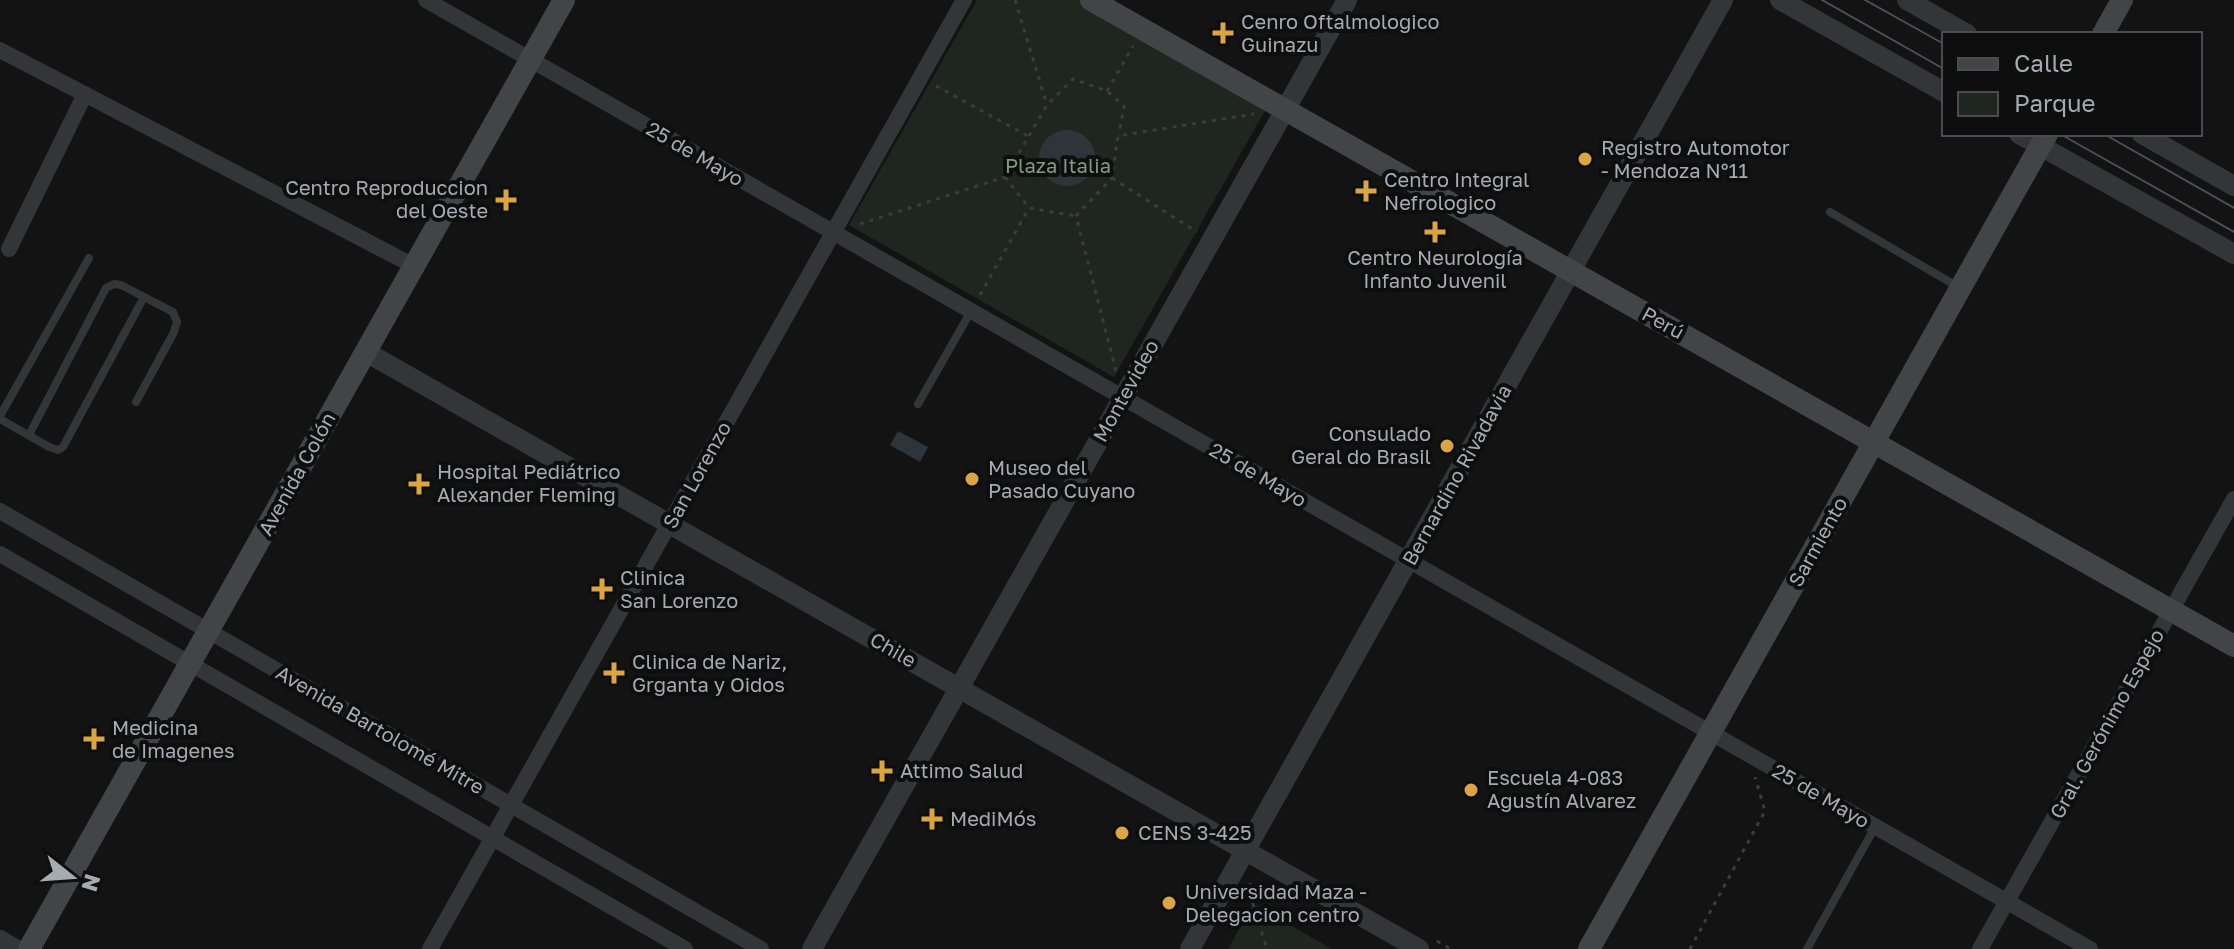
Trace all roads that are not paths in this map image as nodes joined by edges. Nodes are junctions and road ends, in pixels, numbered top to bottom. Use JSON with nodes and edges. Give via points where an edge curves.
{"nodes":[{"id":1,"x":426,"y":0,"type":"edge"},
{"id":2,"x":564,"y":0,"type":"edge"},
{"id":3,"x":964,"y":0,"type":"edge"},
{"id":4,"x":1091,"y":0,"type":"edge"},
{"id":5,"x":1347,"y":0,"type":"edge"},
{"id":6,"x":1723,"y":0,"type":"edge"},
{"id":7,"x":1780,"y":0,"type":"edge"},
{"id":8,"x":1907,"y":0,"type":"edge"},
{"id":9,"x":2122,"y":0,"type":"edge"},
{"id":10,"x":1963,"y":32,"type":"edge"},
{"id":11,"x":2104,"y":32,"type":"edge"},
{"id":12,"x":0,"y":50,"type":"edge"},
{"id":13,"x":530,"y":60,"type":"junction"},
{"id":14,"x":1942,"y":91,"type":"edge"},
{"id":15,"x":85,"y":94,"type":"junction"},
{"id":16,"x":1285,"y":109,"type":"junction"},
{"id":17,"x":2146,"y":136,"type":"edge"},
{"id":18,"x":2044,"y":140,"type":"edge"},
{"id":19,"x":2234,"y":186,"type":"edge"},
{"id":20,"x":1830,"y":212,"type":"dead end"},
{"id":21,"x":833,"y":232,"type":"junction"},
{"id":22,"x":9,"y":249,"type":"dead end"},
{"id":23,"x":2234,"y":254,"type":"edge"},
{"id":24,"x":89,"y":258,"type":"dead end"},
{"id":25,"x":414,"y":266,"type":"junction"},
{"id":26,"x":1571,"y":271,"type":"junction"},
{"id":27,"x":1960,"y":288,"type":"junction"},
{"id":28,"x":144,"y":297,"type":"junction"},
{"id":29,"x":971,"y":311,"type":"junction"},
{"id":30,"x":366,"y":352,"type":"junction"},
{"id":31,"x":1123,"y":397,"type":"junction"},
{"id":32,"x":136,"y":402,"type":"dead end"},
{"id":33,"x":918,"y":404,"type":"dead end"},
{"id":34,"x":0,"y":417,"type":"edge"},
{"id":35,"x":29,"y":435,"type":"junction"},
{"id":36,"x":1874,"y":442,"type":"junction"},
{"id":37,"x":2234,"y":499,"type":"edge"},
{"id":38,"x":0,"y":511,"type":"edge"},
{"id":39,"x":669,"y":524,"type":"junction"},
{"id":40,"x":0,"y":554,"type":"edge"},
{"id":41,"x":1408,"y":560,"type":"junction"},
{"id":42,"x":2171,"y":610,"type":"junction"},
{"id":43,"x":208,"y":631,"type":"junction"},
{"id":44,"x":2234,"y":646,"type":"edge"},
{"id":45,"x":190,"y":664,"type":"junction"},
{"id":46,"x":959,"y":688,"type":"junction"},
{"id":47,"x":1710,"y":732,"type":"junction"},
{"id":48,"x":511,"y":805,"type":"junction"},
{"id":49,"x":1876,"y":827,"type":"junction"},
{"id":50,"x":493,"y":838,"type":"junction"},
{"id":51,"x":1245,"y":850,"type":"junction"},
{"id":52,"x":2007,"y":901,"type":"junction"},
{"id":53,"x":0,"y":940,"type":"edge"},
{"id":54,"x":15,"y":949,"type":"edge"},
{"id":55,"x":29,"y":949,"type":"edge"},
{"id":56,"x":430,"y":949,"type":"edge"},
{"id":57,"x":685,"y":949,"type":"edge"},
{"id":58,"x":761,"y":949,"type":"edge"},
{"id":59,"x":812,"y":949,"type":"edge"},
{"id":60,"x":1190,"y":949,"type":"edge"},
{"id":61,"x":1419,"y":949,"type":"edge"},
{"id":62,"x":1589,"y":949,"type":"edge"},
{"id":63,"x":1807,"y":949,"type":"edge"},
{"id":64,"x":1980,"y":949,"type":"edge"},
{"id":65,"x":2090,"y":949,"type":"edge"}],
"edges":[{"from":1,"to":13,"type":"street","name":"25 de Mayo"},
{"from":2,"to":13,"type":"main road","name":"Avenida Colón"},
{"from":3,"to":21,"type":"street","name":"San Lorenzo"},
{"from":4,"to":16,"type":"main road","name":"Perú"},
{"from":5,"to":16,"type":"street","name":"Montevideo"},
{"from":6,"to":26,"type":"street","name":"Bernardino Rivadavia"},
{"from":7,"to":14,"type":"street"},
{"from":8,"to":10,"type":"street"},
{"from":9,"to":11,"type":"main road"},
{"from":12,"to":15,"type":"street"},
{"from":13,"to":21,"type":"street","name":"25 de Mayo"},
{"from":13,"to":25,"type":"main road","name":"Avenida Colón"},
{"from":15,"to":22,"type":"street"},
{"from":15,"to":25,"type":"street"},
{"from":16,"to":26,"type":"main road","name":"Perú"},
{"from":16,"to":31,"type":"street","name":"Montevideo"},
{"from":17,"to":19,"type":"street"},
{"from":18,"to":23,"type":"street"},
{"from":18,"to":27,"type":"main road","name":"Sarmiento"},
{"from":20,"to":27,"type":"lane"},
{"from":21,"to":29,"type":"street","name":"25 de Mayo"},
{"from":21,"to":39,"type":"street","name":"San Lorenzo"},
{"from":24,"to":34,"type":"lane"},
{"from":25,"to":30,"type":"main road","name":"Avenida Colón"},
{"from":26,"to":36,"type":"main road","name":"Perú"},
{"from":26,"to":41,"type":"street","name":"Bernardino Rivadavia"},
{"from":27,"to":36,"type":"main road","name":"Sarmiento"},
{"from":28,"to":32,"type":"lane","via":[[173,312],[177,322]]},
{"from":28,"to":35,"type":"lane","via":[[121,285],[106,288]]},
{"from":28,"to":35,"type":"lane","via":[[63,447],[49,447]]},
{"from":29,"to":31,"type":"street","name":"25 de Mayo"},
{"from":29,"to":33,"type":"lane"},
{"from":30,"to":39,"type":"street","name":"Chile"},
{"from":30,"to":43,"type":"main road","name":"Avenida Colón"},
{"from":31,"to":41,"type":"street","name":"25 de Mayo"},
{"from":31,"to":46,"type":"street","name":"Montevideo"},
{"from":34,"to":35,"type":"lane"},
{"from":36,"to":42,"type":"main road","name":"Perú"},
{"from":36,"to":47,"type":"main road","name":"Sarmiento"},
{"from":37,"to":42,"type":"street","name":"Gral. Gerónimo Espejo"},
{"from":38,"to":43,"type":"street","name":"Avenida Bartolomé Mitre"},
{"from":39,"to":46,"type":"street","name":"Chile"},
{"from":39,"to":48,"type":"street","name":"San Lorenzo"},
{"from":40,"to":45,"type":"street","name":"Avenida Bartolomé Mitre"},
{"from":41,"to":47,"type":"street","name":"25 de Mayo"},
{"from":41,"to":51,"type":"street","name":"Bernardino Rivadavia"},
{"from":42,"to":44,"type":"main road","name":"Perú"},
{"from":42,"to":52,"type":"street","name":"Gral. Gerónimo Espejo"},
{"from":43,"to":45,"type":"main road","name":"Avenida Colón"},
{"from":43,"to":48,"type":"street","name":"Avenida Bartolomé Mitre"},
{"from":45,"to":50,"type":"street","name":"Avenida Bartolomé Mitre"},
{"from":45,"to":55,"type":"main road","name":"Avenida Colón"},
{"from":46,"to":51,"type":"street","name":"Chile"},
{"from":46,"to":59,"type":"street","name":"Montevideo"},
{"from":47,"to":49,"type":"street","name":"25 de Mayo"},
{"from":47,"to":62,"type":"main road","name":"Sarmiento"},
{"from":48,"to":50,"type":"street","name":"San Lorenzo"},
{"from":48,"to":58,"type":"street","name":"Avenida Bartolomé Mitre"},
{"from":49,"to":52,"type":"street","name":"25 de Mayo"},
{"from":49,"to":63,"type":"lane"},
{"from":50,"to":56,"type":"street","name":"San Lorenzo"},
{"from":50,"to":57,"type":"street","name":"Avenida Bartolomé Mitre"},
{"from":51,"to":60,"type":"street","name":"Bernardino Rivadavia"},
{"from":51,"to":61,"type":"street","name":"Chile"},
{"from":52,"to":64,"type":"street","name":"Gral. Gerónimo Espejo"},
{"from":52,"to":65,"type":"street","name":"25 de Mayo"},
{"from":53,"to":54,"type":"street"}]}
